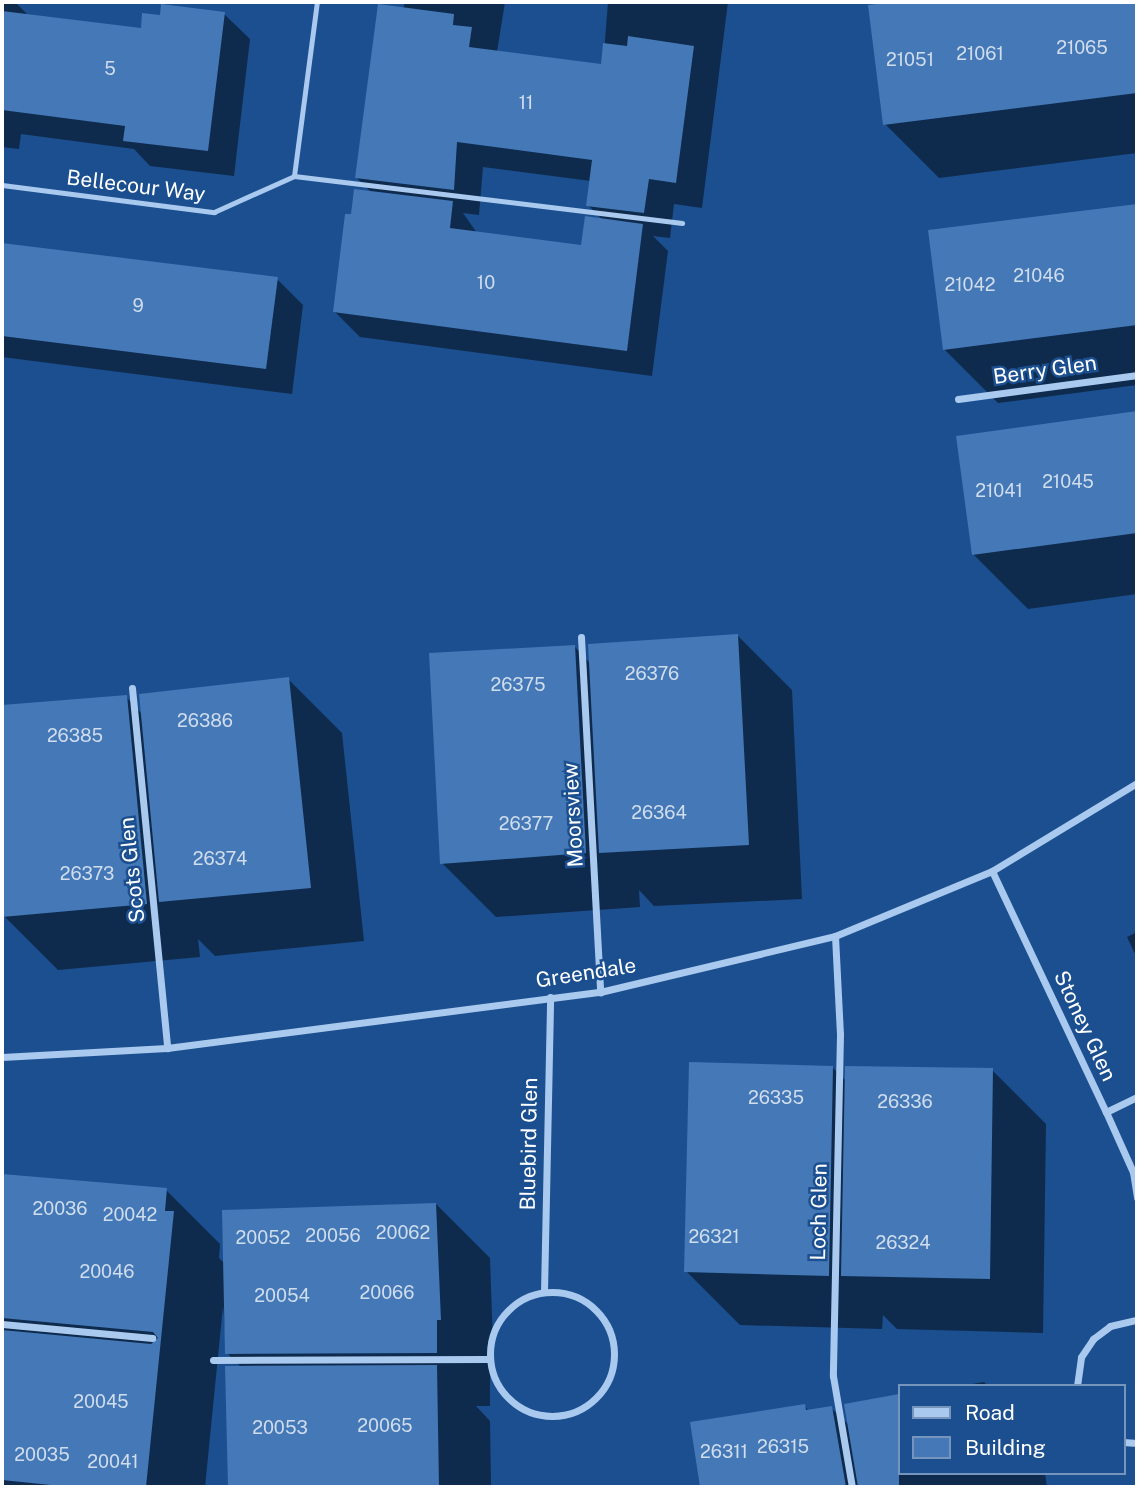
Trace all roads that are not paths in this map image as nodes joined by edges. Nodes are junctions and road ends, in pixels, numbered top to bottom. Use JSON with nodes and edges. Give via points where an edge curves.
{"nodes":[{"id":1,"x":317,"y":2,"type":"edge"},
{"id":2,"x":294,"y":176,"type":"junction"},
{"id":3,"x":2,"y":185,"type":"edge"},
{"id":4,"x":682,"y":223,"type":"dead end"},
{"id":5,"x":1137,"y":375,"type":"edge"},
{"id":6,"x":958,"y":399,"type":"dead end"},
{"id":7,"x":581,"y":636,"type":"dead end"},
{"id":8,"x":132,"y":688,"type":"dead end"},
{"id":9,"x":1137,"y":783,"type":"edge"},
{"id":10,"x":992,"y":872,"type":"junction"},
{"id":11,"x":835,"y":936,"type":"junction"},
{"id":12,"x":600,"y":992,"type":"junction"},
{"id":13,"x":550,"y":998,"type":"junction"},
{"id":14,"x":167,"y":1048,"type":"junction"},
{"id":15,"x":2,"y":1057,"type":"edge"},
{"id":16,"x":1137,"y":1097,"type":"edge"},
{"id":17,"x":1106,"y":1112,"type":"junction"},
{"id":18,"x":1137,"y":1198,"type":"edge"},
{"id":19,"x":544,"y":1292,"type":"junction"},
{"id":20,"x":1137,"y":1320,"type":"edge"},
{"id":21,"x":2,"y":1324,"type":"edge"},
{"id":22,"x":152,"y":1338,"type":"dead end"},
{"id":23,"x":489,"y":1359,"type":"junction"},
{"id":24,"x":213,"y":1360,"type":"dead end"},
{"id":25,"x":1077,"y":1384,"type":"edge"},
{"id":26,"x":852,"y":1487,"type":"edge"}],
"edges":[{"from":1,"to":2,"type":"lane"},
{"from":2,"to":3,"type":"lane","name":"Bellecour Way","via":[[214,212]]},
{"from":2,"to":4,"type":"lane"},
{"from":5,"to":6,"type":"street","name":"Berry Glen"},
{"from":7,"to":12,"type":"street","name":"Moorsview"},
{"from":8,"to":14,"type":"street","name":"Scots Glen"},
{"from":9,"to":10,"type":"street","name":"Greendale"},
{"from":10,"to":11,"type":"street","name":"Greendale"},
{"from":10,"to":17,"type":"street","name":"Stoney Glen"},
{"from":11,"to":12,"type":"street","name":"Greendale"},
{"from":11,"to":26,"type":"street","name":"Loch Glen","via":[[840,1034],[833,1376]]},
{"from":12,"to":13,"type":"street","name":"Greendale"},
{"from":13,"to":14,"type":"street","name":"Greendale"},
{"from":13,"to":19,"type":"street","name":"Bluebird Glen"},
{"from":14,"to":15,"type":"street","name":"Greendale"},
{"from":16,"to":17,"type":"street"},
{"from":17,"to":18,"type":"street","name":"Stoney Glen","via":[[1133,1172]]},
{"from":19,"to":23,"type":"street","via":[[523,1298],[506,1311],[495,1329]]},
{"from":19,"to":23,"type":"street","via":[[566,1293],[601,1315],[614,1356],[610,1378],[598,1396],[570,1412],[538,1414],[503,1392]]},
{"from":20,"to":25,"type":"street","via":[[1110,1326],[1093,1339],[1081,1357]]},
{"from":21,"to":22,"type":"street"},
{"from":23,"to":24,"type":"street"}]}
